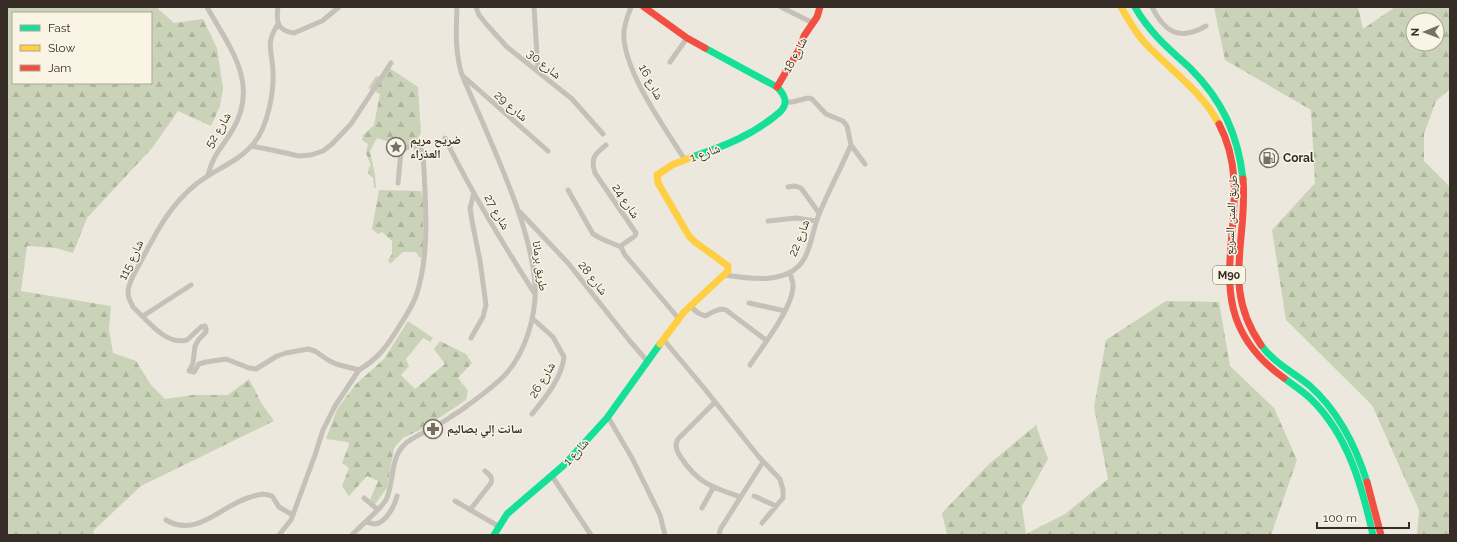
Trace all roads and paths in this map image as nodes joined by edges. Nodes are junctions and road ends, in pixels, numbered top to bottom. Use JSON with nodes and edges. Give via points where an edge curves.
{"nodes":[{"id":1,"x":207,"y":7,"type":"edge"},
{"id":2,"x":278,"y":7,"type":"edge"},
{"id":3,"x":339,"y":7,"type":"edge"},
{"id":4,"x":456,"y":7,"type":"edge"},
{"id":5,"x":476,"y":7,"type":"edge"},
{"id":6,"x":534,"y":7,"type":"edge"},
{"id":7,"x":631,"y":7,"type":"edge"},
{"id":8,"x":644,"y":7,"type":"edge"},
{"id":9,"x":781,"y":7,"type":"edge"},
{"id":10,"x":820,"y":7,"type":"edge"},
{"id":11,"x":1121,"y":7,"type":"edge"},
{"id":12,"x":1135,"y":7,"type":"edge"},
{"id":13,"x":1152,"y":7,"type":"edge"},
{"id":14,"x":813,"y":23,"type":"junction"},
{"id":15,"x":278,"y":24,"type":"junction"},
{"id":16,"x":1206,"y":26,"type":"dead end"},
{"id":17,"x":687,"y":38,"type":"junction"},
{"id":18,"x":391,"y":62,"type":"dead end"},
{"id":19,"x":670,"y":62,"type":"dead end"},
{"id":20,"x":538,"y":72,"type":"junction"},
{"id":21,"x":462,"y":75,"type":"junction"},
{"id":22,"x":776,"y":87,"type":"junction"},
{"id":23,"x":786,"y":102,"type":"junction"},
{"id":24,"x":603,"y":134,"type":"dead end"},
{"id":25,"x":445,"y":138,"type":"dead end"},
{"id":26,"x":606,"y":145,"type":"dead end"},
{"id":27,"x":851,"y":145,"type":"junction"},
{"id":28,"x":251,"y":146,"type":"junction"},
{"id":29,"x":548,"y":151,"type":"dead end"},
{"id":30,"x":685,"y":160,"type":"junction"},
{"id":31,"x":865,"y":164,"type":"dead end"},
{"id":32,"x":208,"y":175,"type":"junction"},
{"id":33,"x":398,"y":182,"type":"dead end"},
{"id":34,"x":788,"y":187,"type":"dead end"},
{"id":35,"x":568,"y":190,"type":"dead end"},
{"id":36,"x":474,"y":193,"type":"junction"},
{"id":37,"x":518,"y":210,"type":"junction"},
{"id":38,"x":819,"y":213,"type":"junction"},
{"id":39,"x":768,"y":221,"type":"dead end"},
{"id":40,"x":816,"y":221,"type":"junction"},
{"id":41,"x":621,"y":247,"type":"junction"},
{"id":42,"x":790,"y":273,"type":"junction"},
{"id":43,"x":725,"y":275,"type":"junction"},
{"id":44,"x":191,"y":285,"type":"dead end"},
{"id":45,"x":535,"y":294,"type":"junction"},
{"id":46,"x":749,"y":303,"type":"dead end"},
{"id":47,"x":690,"y":306,"type":"junction"},
{"id":48,"x":785,"y":311,"type":"junction"},
{"id":49,"x":143,"y":316,"type":"junction"},
{"id":50,"x":532,"y":318,"type":"junction"},
{"id":51,"x":679,"y":319,"type":"junction"},
{"id":52,"x":471,"y":338,"type":"dead end"},
{"id":53,"x":663,"y":340,"type":"junction"},
{"id":54,"x":766,"y":340,"type":"junction"},
{"id":55,"x":648,"y":362,"type":"junction"},
{"id":56,"x":750,"y":365,"type":"dead end"},
{"id":57,"x":359,"y":370,"type":"junction"},
{"id":58,"x":715,"y":402,"type":"junction"},
{"id":59,"x":532,"y":414,"type":"dead end"},
{"id":60,"x":608,"y":417,"type":"junction"},
{"id":61,"x":764,"y":462,"type":"junction"},
{"id":62,"x":485,"y":471,"type":"dead end"},
{"id":63,"x":552,"y":476,"type":"junction"},
{"id":64,"x":713,"y":488,"type":"junction"},
{"id":65,"x":397,"y":496,"type":"dead end"},
{"id":66,"x":754,"y":496,"type":"dead end"},
{"id":67,"x":740,"y":497,"type":"junction"},
{"id":68,"x":364,"y":498,"type":"dead end"},
{"id":69,"x":455,"y":502,"type":"dead end"},
{"id":70,"x":776,"y":506,"type":"junction"},
{"id":71,"x":702,"y":508,"type":"dead end"},
{"id":72,"x":377,"y":509,"type":"junction"},
{"id":73,"x":470,"y":510,"type":"junction"},
{"id":74,"x":293,"y":514,"type":"junction"},
{"id":75,"x":166,"y":520,"type":"dead end"},
{"id":76,"x":365,"y":522,"type":"junction"},
{"id":77,"x":762,"y":523,"type":"dead end"},
{"id":78,"x":498,"y":526,"type":"junction"},
{"id":79,"x":279,"y":535,"type":"edge"},
{"id":80,"x":352,"y":535,"type":"edge"},
{"id":81,"x":494,"y":535,"type":"edge"},
{"id":82,"x":591,"y":535,"type":"edge"},
{"id":83,"x":665,"y":535,"type":"edge"},
{"id":84,"x":719,"y":535,"type":"edge"},
{"id":85,"x":1372,"y":535,"type":"edge"},
{"id":86,"x":1381,"y":535,"type":"edge"}],
"edges":[{"from":1,"to":32,"type":"street","name":"شارع 52","via":[[235,54],[243,85],[243,101],[239,116],[214,156]]},
{"from":2,"to":15,"type":"street"},
{"from":3,"to":15,"type":"street","via":[[322,21],[294,33],[288,32]]},
{"from":4,"to":21,"type":"street","name":"طريق برمانا","via":[[456,47]]},
{"from":5,"to":20,"type":"street","name":"شارع 30","via":[[479,15],[507,47]]},
{"from":6,"to":20,"type":"street"},
{"from":7,"to":30,"type":"street","name":"شارع 16","via":[[624,30],[630,64]]},
{"from":8,"to":17,"type":"main road"},
{"from":9,"to":14,"type":"street"},
{"from":10,"to":14,"type":"main road","name":"شارع 18"},
{"from":11,"to":85,"type":"main road","name":"طريق المتن السريع","number":"M90","via":[[1143,42],[1194,88],[1213,113],[1225,138],[1232,164],[1234,201],[1228,265],[1229,289],[1235,315],[1244,335],[1268,366],[1311,399],[1325,415],[1354,469],[1367,509]]},
{"from":12,"to":86,"type":"main road","name":"طريق المتن السريع","number":"M90","via":[[1154,36],[1192,71],[1216,99],[1231,127],[1239,154],[1242,178],[1242,227],[1237,268],[1244,312],[1267,353],[1315,391],[1343,426],[1356,453]]},
{"from":13,"to":16,"type":"street","via":[[1163,25],[1174,32],[1190,34]]},
{"from":14,"to":22,"type":"main road","name":"شارع 18"},
{"from":15,"to":28,"type":"street","name":"شارع 115","via":[[272,34],[272,89],[266,121]]},
{"from":17,"to":19,"type":"street"},
{"from":17,"to":22,"type":"main road"},
{"from":18,"to":28,"type":"street","via":[[351,124],[323,150],[299,156]]},
{"from":20,"to":24,"type":"street","name":"شارع 30","via":[[572,99]]},
{"from":21,"to":29,"type":"street","name":"شارع 29"},
{"from":21,"to":37,"type":"street","name":"طريق برمانا"},
{"from":22,"to":23,"type":"main road","via":[[785,96]]},
{"from":23,"to":27,"type":"street","via":[[812,99],[826,114],[845,123]]},
{"from":23,"to":30,"type":"main road","name":"شارع 1","via":[[782,111],[740,139]]},
{"from":25,"to":36,"type":"street","name":"شارع 27"},
{"from":26,"to":41,"type":"street","name":"شارع 24","via":[[593,159],[595,173],[636,233],[636,236]]},
{"from":27,"to":31,"type":"street"},
{"from":27,"to":38,"type":"street","name":"شارع 22"},
{"from":28,"to":32,"type":"street","name":"شارع 115"},
{"from":30,"to":43,"type":"main road","name":"شارع 1","via":[[665,168],[657,175],[658,183],[689,236],[728,266]]},
{"from":32,"to":49,"type":"street","name":"شارع 115","via":[[186,193],[170,212],[131,280],[128,296],[133,307]]},
{"from":33,"to":57,"type":"street","via":[[401,151],[414,146],[418,148],[423,152],[426,238],[421,276],[412,306],[392,338],[377,358]]},
{"from":34,"to":38,"type":"street","via":[[801,188]]},
{"from":35,"to":41,"type":"street","via":[[593,234]]},
{"from":36,"to":45,"type":"street","name":"شارع 27"},
{"from":36,"to":52,"type":"street","via":[[470,208],[486,305],[483,317]]},
{"from":37,"to":45,"type":"street","name":"طريق برمانا","via":[[530,251]]},
{"from":37,"to":55,"type":"street","name":"شارع 28","via":[[568,263]]},
{"from":38,"to":40,"type":"street","name":"شارع 22"},
{"from":39,"to":40,"type":"street","via":[[796,218]]},
{"from":40,"to":42,"type":"street","name":"شارع 22","via":[[804,259],[796,270]]},
{"from":41,"to":51,"type":"street"},
{"from":42,"to":43,"type":"street","name":"شارع 22","via":[[764,279]]},
{"from":42,"to":48,"type":"street","via":[[793,285]]},
{"from":43,"to":47,"type":"main road","name":"شارع 1"},
{"from":44,"to":49,"type":"street"},
{"from":45,"to":50,"type":"street","name":"طريق برمانا"},
{"from":46,"to":48,"type":"street"},
{"from":47,"to":51,"type":"main road","name":"شارع 1"},
{"from":47,"to":54,"type":"street","via":[[705,316],[722,308]]},
{"from":48,"to":54,"type":"street"},
{"from":49,"to":57,"type":"street","name":"شارع 115","via":[[160,332],[176,341],[187,340],[205,326],[206,332],[195,346],[190,371],[192,372],[199,364],[220,359],[256,369],[277,356],[308,349],[316,351],[336,364]]},
{"from":50,"to":59,"type":"street","name":"شارع 26","via":[[553,337],[564,357],[564,364],[558,377]]},
{"from":50,"to":72,"type":"street","name":"طريق برمانا","via":[[521,352],[504,376],[485,393],[436,427],[404,444],[396,460],[386,500]]},
{"from":51,"to":53,"type":"main road","name":"شارع 1"},
{"from":53,"to":55,"type":"main road","name":"شارع 1"},
{"from":53,"to":58,"type":"street"},
{"from":54,"to":56,"type":"street"},
{"from":55,"to":60,"type":"main road","name":"شارع 1"},
{"from":57,"to":74,"type":"street","via":[[335,406],[323,430]]},
{"from":58,"to":61,"type":"street"},
{"from":58,"to":64,"type":"street","via":[[676,444],[676,449],[687,466],[698,479]]},
{"from":60,"to":63,"type":"main road","name":"شارع 1"},
{"from":60,"to":83,"type":"street","via":[[660,515]]},
{"from":61,"to":67,"type":"street"},
{"from":61,"to":70,"type":"street","via":[[782,484],[783,498]]},
{"from":62,"to":73,"type":"street","via":[[491,476],[491,483]]},
{"from":63,"to":78,"type":"main road","name":"شارع 1","via":[[511,508]]},
{"from":63,"to":82,"type":"street"},
{"from":64,"to":67,"type":"street"},
{"from":64,"to":71,"type":"street"},
{"from":65,"to":76,"type":"street","via":[[395,505],[383,520],[376,524]]},
{"from":66,"to":70,"type":"street"},
{"from":67,"to":84,"type":"street"},
{"from":68,"to":72,"type":"street"},
{"from":69,"to":73,"type":"street"},
{"from":70,"to":77,"type":"street"},
{"from":72,"to":76,"type":"street","name":"طريق برمانا"},
{"from":73,"to":78,"type":"street"},
{"from":74,"to":75,"type":"street","via":[[279,507],[272,496],[264,493],[242,499],[192,526],[174,525]]},
{"from":74,"to":79,"type":"street","via":[[287,527]]},
{"from":76,"to":80,"type":"street","name":"طريق برمانا"},
{"from":78,"to":81,"type":"main road","name":"شارع 1"}]}
